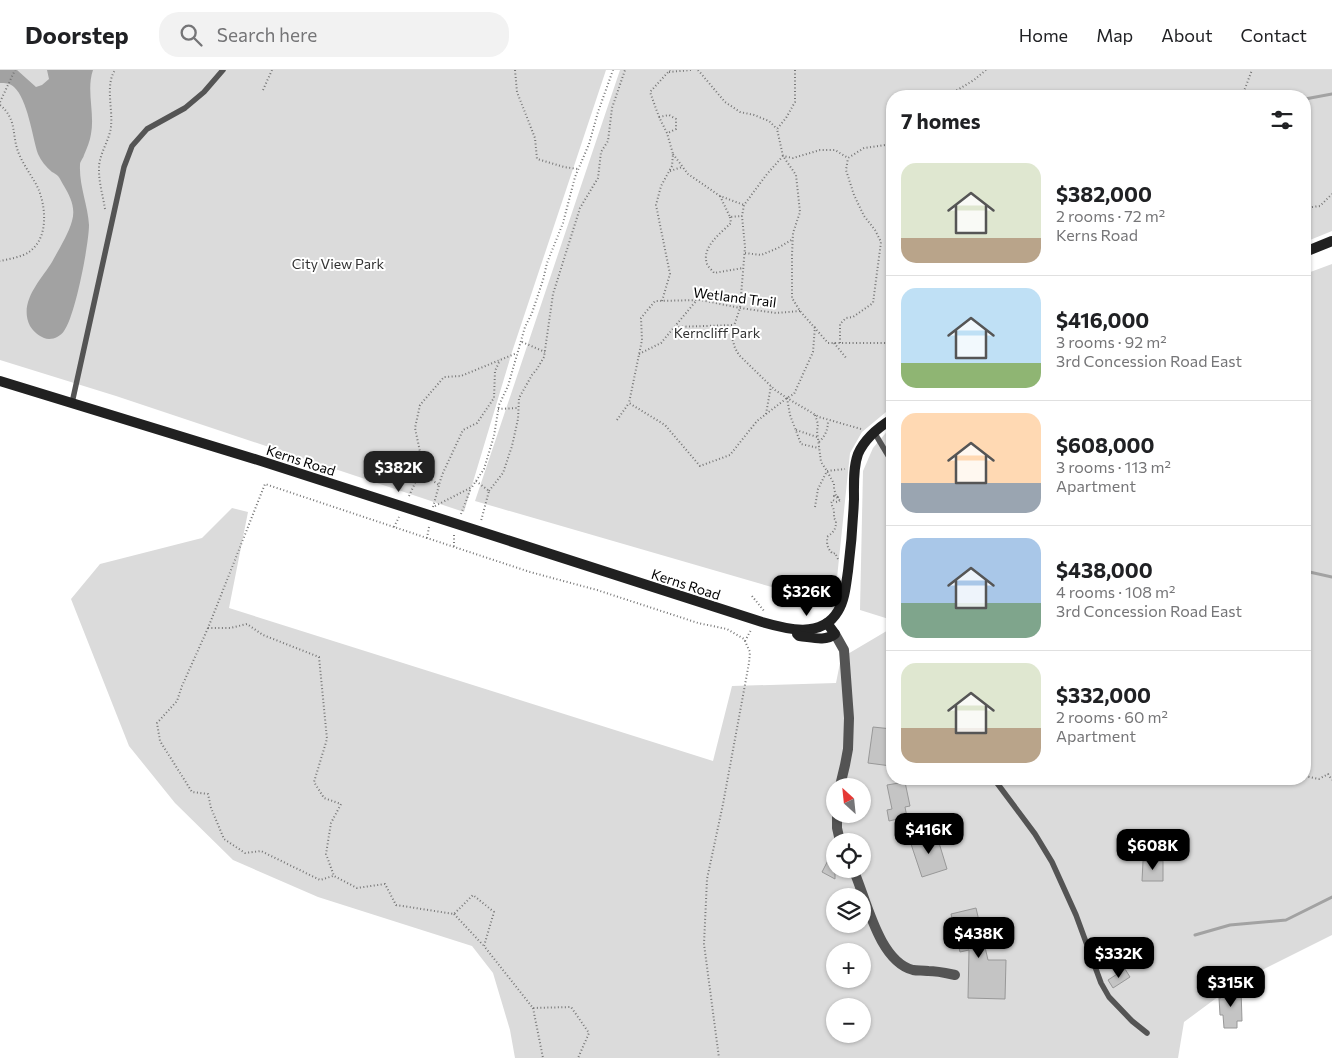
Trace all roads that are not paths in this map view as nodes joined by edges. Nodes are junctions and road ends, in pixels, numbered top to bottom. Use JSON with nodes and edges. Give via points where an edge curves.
{"nodes":[{"id":1,"x":223,"y":70,"type":"edge"},
{"id":2,"x":1332,"y":241,"type":"edge"},
{"id":3,"x":1311,"y":250,"type":"edge"},
{"id":4,"x":0,"y":381,"type":"edge"},
{"id":5,"x":72,"y":403,"type":"junction"},
{"id":6,"x":886,"y":423,"type":"edge"},
{"id":7,"x":874,"y":432,"type":"junction"},
{"id":8,"x":886,"y":452,"type":"edge"},
{"id":9,"x":826,"y":623,"type":"junction"},
{"id":10,"x":792,"y":630,"type":"junction"},
{"id":11,"x":835,"y":634,"type":"junction"},
{"id":12,"x":842,"y":778,"type":"edge"},
{"id":13,"x":998,"y":785,"type":"edge"},
{"id":14,"x":856,"y":878,"type":"edge"},
{"id":15,"x":955,"y":975,"type":"dead end"},
{"id":16,"x":1147,"y":1033,"type":"dead end"}],
"edges":[{"from":1,"to":5,"type":"lane","via":[[185,108],[147,129],[132,146],[124,167]]},
{"from":2,"to":3,"type":"street"},
{"from":4,"to":5,"type":"street","name":"Kerns Road"},
{"from":5,"to":10,"type":"street","name":"Kerns Road"},
{"from":6,"to":7,"type":"street"},
{"from":7,"to":8,"type":"lane"},
{"from":7,"to":9,"type":"street","via":[[859,452],[855,469],[852,537],[842,603],[839,611]]},
{"from":9,"to":10,"type":"street","name":"Kerns Road","via":[[808,630]]},
{"from":9,"to":11,"type":"street"},
{"from":10,"to":11,"type":"street","name":"Kerns Road","via":[[799,636],[822,639]]},
{"from":11,"to":12,"type":"street","via":[[844,650],[849,718]]},
{"from":13,"to":16,"type":"lane","via":[[1052,862],[1109,997]]},
{"from":14,"to":15,"type":"street","via":[[880,938],[899,964],[913,970]]}]}
